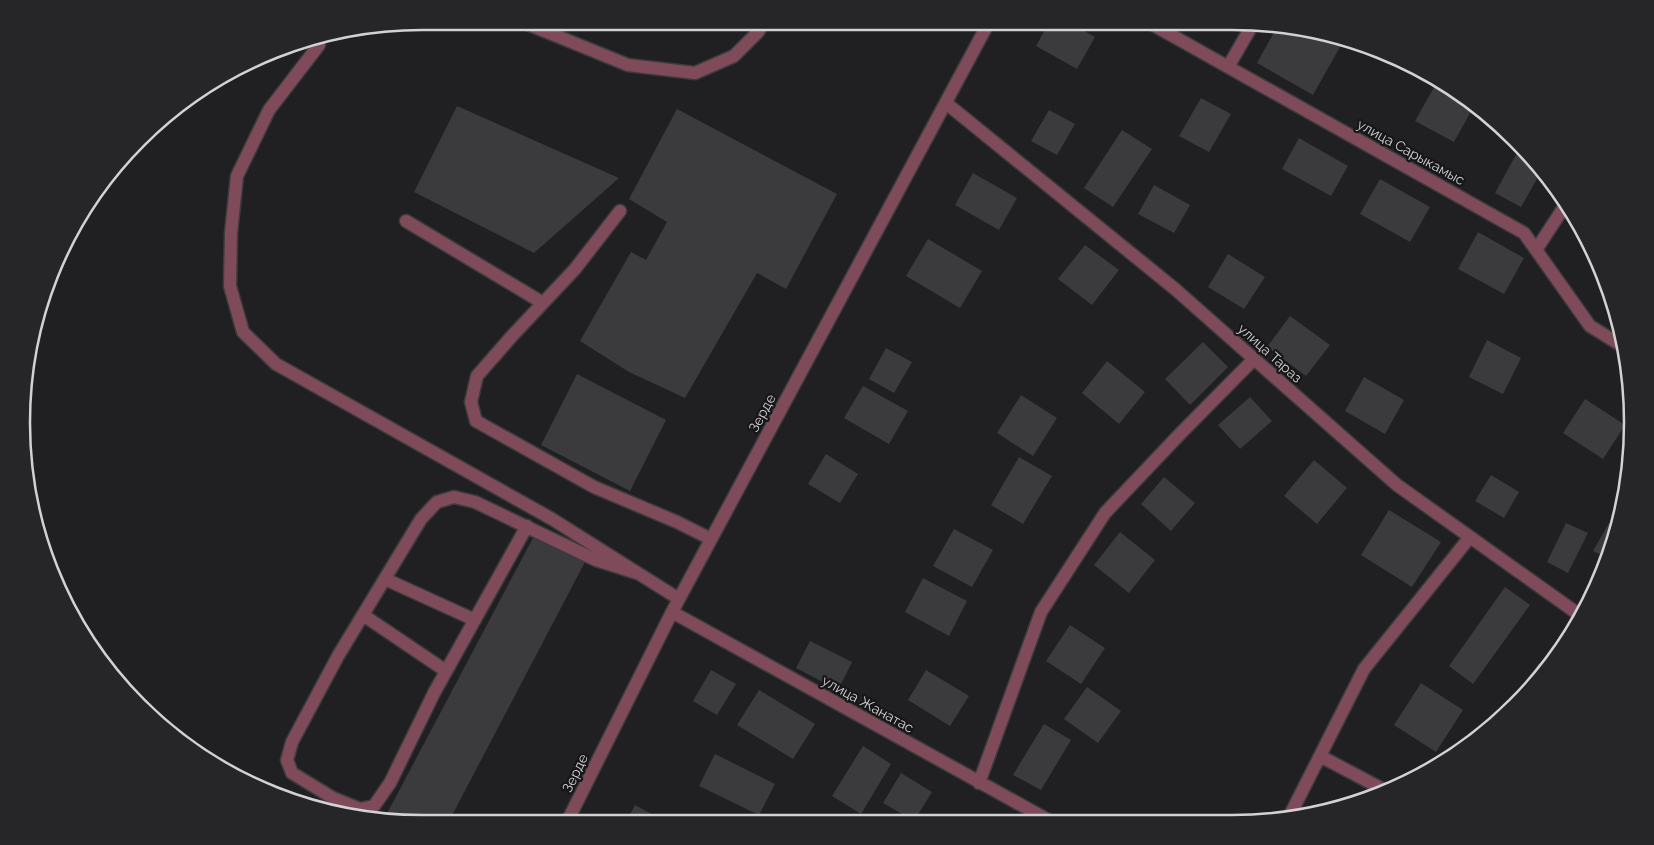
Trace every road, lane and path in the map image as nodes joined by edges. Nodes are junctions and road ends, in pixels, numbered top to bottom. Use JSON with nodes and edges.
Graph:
{"nodes":[{"id":1,"x":542,"y":30,"type":"edge"},
{"id":2,"x":759,"y":30,"type":"edge"},
{"id":3,"x":985,"y":30,"type":"edge"},
{"id":4,"x":1162,"y":30,"type":"edge"},
{"id":5,"x":1249,"y":31,"type":"edge"},
{"id":6,"x":318,"y":45,"type":"dead end"},
{"id":7,"x":1228,"y":67,"type":"junction"},
{"id":8,"x":946,"y":103,"type":"junction"},
{"id":9,"x":1562,"y":210,"type":"edge"},
{"id":10,"x":620,"y":211,"type":"dead end"},
{"id":11,"x":406,"y":221,"type":"dead end"},
{"id":12,"x":1536,"y":250,"type":"junction"},
{"id":13,"x":543,"y":303,"type":"junction"},
{"id":14,"x":1615,"y":342,"type":"edge"},
{"id":15,"x":1254,"y":359,"type":"junction"},
{"id":16,"x":527,"y":526,"type":"junction"},
{"id":17,"x":1470,"y":537,"type":"junction"},
{"id":18,"x":711,"y":540,"type":"junction"},
{"id":19,"x":637,"y":573,"type":"junction"},
{"id":20,"x":385,"y":579,"type":"junction"},
{"id":21,"x":679,"y":599,"type":"junction"},
{"id":22,"x":672,"y":612,"type":"junction"},
{"id":23,"x":1575,"y":612,"type":"edge"},
{"id":24,"x":363,"y":615,"type":"junction"},
{"id":25,"x":475,"y":620,"type":"junction"},
{"id":26,"x":446,"y":671,"type":"junction"},
{"id":27,"x":1320,"y":756,"type":"junction"},
{"id":28,"x":979,"y":783,"type":"junction"},
{"id":29,"x":1378,"y":787,"type":"edge"},
{"id":30,"x":1293,"y":810,"type":"edge"},
{"id":31,"x":570,"y":815,"type":"edge"},
{"id":32,"x":1039,"y":815,"type":"edge"}],
"edges":[{"from":1,"to":2,"type":"street"},
{"from":3,"to":8,"type":"street","name":"Зерде"},
{"from":4,"to":7,"type":"street","name":"улица Сарыкамыс"},
{"from":5,"to":7,"type":"street"},
{"from":6,"to":19,"type":"street"},
{"from":7,"to":12,"type":"street","name":"улица Сарыкамыс"},
{"from":8,"to":15,"type":"street","name":"улица Тараз"},
{"from":8,"to":18,"type":"street","name":"Зерде"},
{"from":9,"to":12,"type":"street"},
{"from":10,"to":13,"type":"street"},
{"from":11,"to":13,"type":"street"},
{"from":12,"to":14,"type":"street","name":"улица Сарыкамыс"},
{"from":13,"to":18,"type":"street"},
{"from":15,"to":17,"type":"street","name":"улица Тараз"},
{"from":15,"to":28,"type":"street"},
{"from":16,"to":19,"type":"street"},
{"from":16,"to":20,"type":"street"},
{"from":16,"to":25,"type":"street"},
{"from":17,"to":23,"type":"street","name":"улица Тараз"},
{"from":17,"to":27,"type":"street"},
{"from":18,"to":21,"type":"street","name":"Зерде"},
{"from":19,"to":21,"type":"street"},
{"from":20,"to":24,"type":"street"},
{"from":20,"to":25,"type":"street"},
{"from":21,"to":22,"type":"street","name":"Зерде"},
{"from":22,"to":28,"type":"street","name":"улица Жанатас"},
{"from":22,"to":31,"type":"street","name":"Зерде"},
{"from":24,"to":26,"type":"street"},
{"from":24,"to":26,"type":"street"},
{"from":25,"to":26,"type":"street"},
{"from":27,"to":29,"type":"street"},
{"from":27,"to":30,"type":"street"},
{"from":28,"to":32,"type":"street","name":"улица Жанатас"}]}
